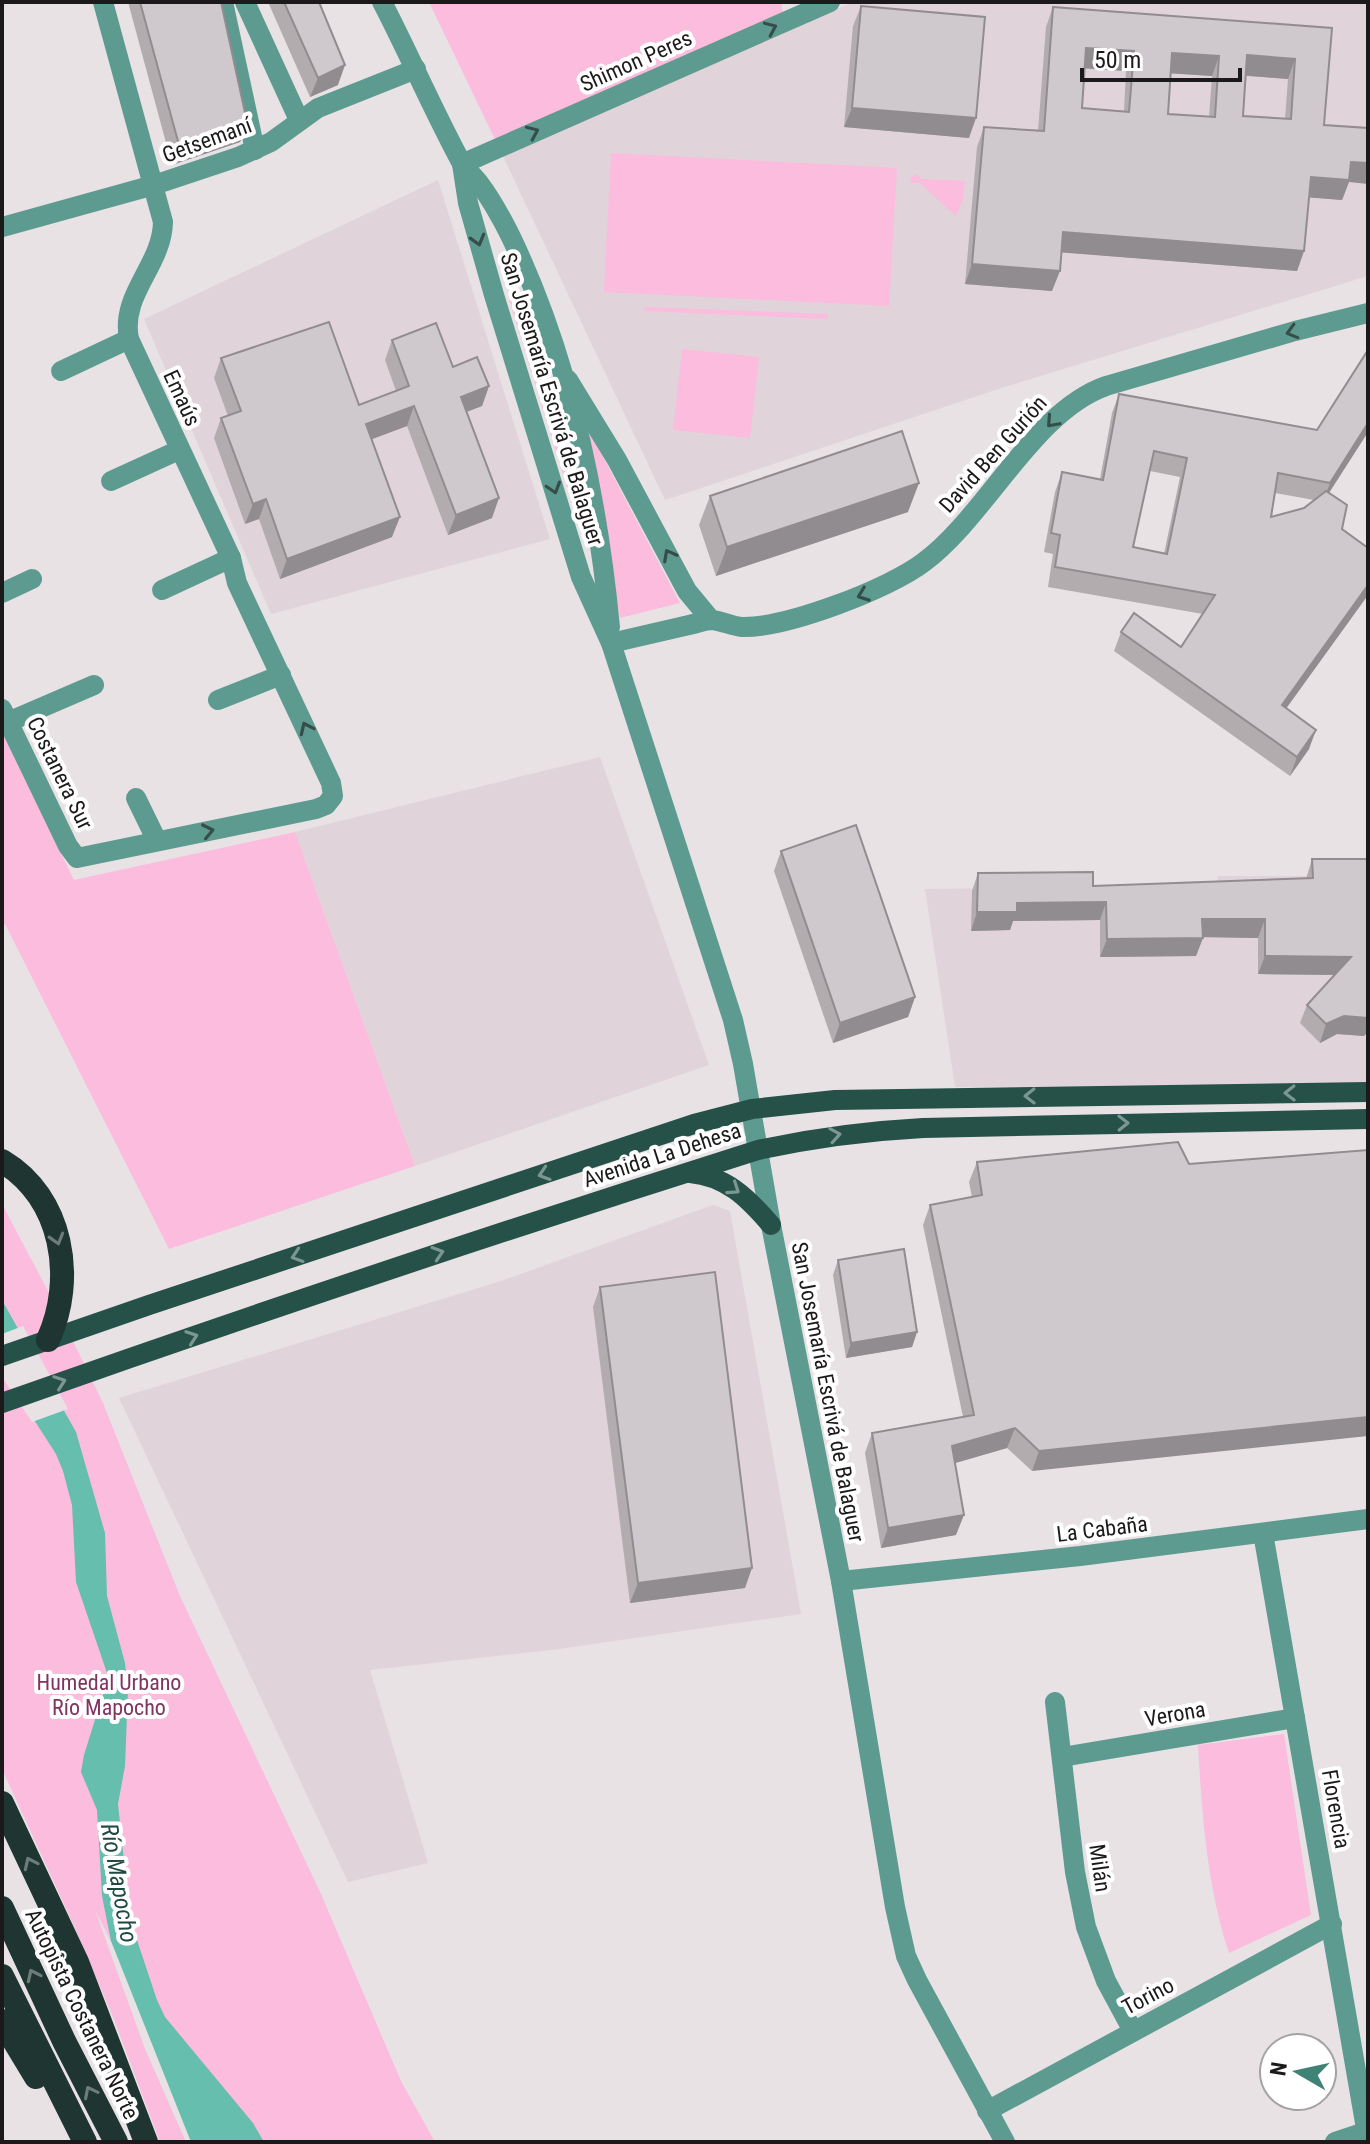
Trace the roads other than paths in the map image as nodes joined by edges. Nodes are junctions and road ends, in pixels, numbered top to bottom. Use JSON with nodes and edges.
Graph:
{"nodes":[{"id":1,"x":103,"y":2,"type":"edge"},
{"id":2,"x":223,"y":2,"type":"edge"},
{"id":3,"x":245,"y":2,"type":"edge"},
{"id":4,"x":382,"y":2,"type":"edge"},
{"id":5,"x":830,"y":2,"type":"edge"},
{"id":6,"x":416,"y":69,"type":"junction"},
{"id":7,"x":299,"y":120,"type":"junction"},
{"id":8,"x":255,"y":150,"type":"junction"},
{"id":9,"x":462,"y":164,"type":"junction"},
{"id":10,"x":154,"y":185,"type":"junction"},
{"id":11,"x":2,"y":227,"type":"edge"},
{"id":12,"x":494,"y":295,"type":"junction"},
{"id":13,"x":537,"y":297,"type":"junction"},
{"id":14,"x":1368,"y":313,"type":"edge"},
{"id":15,"x":129,"y":339,"type":"junction"},
{"id":16,"x":61,"y":371,"type":"dead end"},
{"id":17,"x":565,"y":375,"type":"junction"},
{"id":18,"x":179,"y":450,"type":"junction"},
{"id":19,"x":111,"y":481,"type":"dead end"},
{"id":20,"x":231,"y":558,"type":"junction"},
{"id":21,"x":32,"y":579,"type":"dead end"},
{"id":22,"x":162,"y":590,"type":"dead end"},
{"id":23,"x":2,"y":593,"type":"edge"},
{"id":24,"x":711,"y":620,"type":"junction"},
{"id":25,"x":611,"y":643,"type":"junction"},
{"id":26,"x":281,"y":675,"type":"junction"},
{"id":27,"x":94,"y":685,"type":"dead end"},
{"id":28,"x":218,"y":700,"type":"dead end"},
{"id":29,"x":5,"y":715,"type":"edge"},
{"id":30,"x":136,"y":798,"type":"dead end"},
{"id":31,"x":157,"y":841,"type":"junction"},
{"id":32,"x":1368,"y":1092,"type":"edge"},
{"id":33,"x":752,"y":1109,"type":"junction"},
{"id":34,"x":1368,"y":1119,"type":"edge"},
{"id":35,"x":758,"y":1150,"type":"junction"},
{"id":36,"x":2,"y":1161,"type":"edge"},
{"id":37,"x":686,"y":1173,"type":"junction"},
{"id":38,"x":771,"y":1225,"type":"junction"},
{"id":39,"x":48,"y":1340,"type":"junction"},
{"id":40,"x":2,"y":1356,"type":"edge"},
{"id":41,"x":2,"y":1403,"type":"edge"},
{"id":42,"x":1368,"y":1519,"type":"edge"},
{"id":43,"x":1263,"y":1533,"type":"junction"},
{"id":44,"x":841,"y":1581,"type":"junction"},
{"id":45,"x":1055,"y":1702,"type":"dead end"},
{"id":46,"x":1295,"y":1718,"type":"junction"},
{"id":47,"x":1062,"y":1757,"type":"junction"},
{"id":48,"x":2,"y":1803,"type":"edge"},
{"id":49,"x":2,"y":1908,"type":"edge"},
{"id":50,"x":1332,"y":1924,"type":"junction"},
{"id":51,"x":2,"y":1976,"type":"edge"},
{"id":52,"x":2,"y":2021,"type":"edge"},
{"id":53,"x":1133,"y":2031,"type":"junction"},
{"id":54,"x":987,"y":2111,"type":"junction"},
{"id":55,"x":1367,"y":2134,"type":"edge"},
{"id":56,"x":76,"y":2142,"type":"edge"},
{"id":57,"x":85,"y":2142,"type":"edge"},
{"id":58,"x":116,"y":2142,"type":"edge"},
{"id":59,"x":146,"y":2142,"type":"edge"},
{"id":60,"x":1005,"y":2142,"type":"edge"},
{"id":61,"x":1335,"y":2142,"type":"edge"}],
"edges":[{"from":1,"to":10,"type":"street","name":"Emaús"},
{"from":2,"to":8,"type":"street"},
{"from":3,"to":7,"type":"street"},
{"from":4,"to":6,"type":"street","name":"San Josemaría Escrivá de Balaguer"},
{"from":9,"to":5,"type":"street","name":"Shimon Peres","one_way":true},
{"from":6,"to":7,"type":"street","name":"Getsemaní"},
{"from":6,"to":9,"type":"street","name":"San Josemaría Escrivá de Balaguer"},
{"from":7,"to":8,"type":"street","name":"Getsemaní"},
{"from":8,"to":10,"type":"street","name":"Getsemaní"},
{"from":9,"to":12,"type":"street","name":"San Josemaría Escrivá de Balaguer","one_way":true},
{"from":9,"to":13,"type":"street","name":"San Josemaría Escrivá de Balaguer"},
{"from":10,"to":11,"type":"street","name":"Getsemaní"},
{"from":10,"to":15,"type":"street","name":"Emaús"},
{"from":12,"to":13,"type":"street"},
{"from":12,"to":25,"type":"street","name":"San Josemaría Escrivá de Balaguer","one_way":true},
{"from":13,"to":17,"type":"street","name":"San Josemaría Escrivá de Balaguer"},
{"from":14,"to":24,"type":"street","name":"David Ben Gurión","one_way":true},
{"from":15,"to":16,"type":"street"},
{"from":15,"to":18,"type":"street","name":"Emaús"},
{"from":24,"to":17,"type":"street","one_way":true},
{"from":17,"to":25,"type":"street","name":"San Josemaría Escrivá de Balaguer"},
{"from":18,"to":19,"type":"street"},
{"from":18,"to":20,"type":"street","name":"Emaús"},
{"from":20,"to":22,"type":"street"},
{"from":20,"to":26,"type":"street","name":"Emaús"},
{"from":21,"to":23,"type":"street"},
{"from":24,"to":25,"type":"street","name":"David Ben Gurión"},
{"from":25,"to":33,"type":"street","name":"San Josemaría Escrivá de Balaguer"},
{"from":26,"to":28,"type":"street"},
{"from":31,"to":26,"type":"street","name":"Emaús","one_way":true},
{"from":27,"to":29,"type":"street"},
{"from":29,"to":31,"type":"street","name":"Costanera Sur"},
{"from":30,"to":31,"type":"street"},
{"from":32,"to":33,"type":"main road","name":"Avenida La Dehesa","one_way":true},
{"from":33,"to":35,"type":"street","name":"San Josemaría Escrivá de Balaguer"},
{"from":33,"to":39,"type":"main road","name":"Avenida La Dehesa","one_way":true},
{"from":35,"to":34,"type":"main road","name":"Avenida La Dehesa","one_way":true},
{"from":35,"to":37,"type":"main road","name":"Avenida La Dehesa"},
{"from":35,"to":38,"type":"street","name":"San Josemaría Escrivá de Balaguer"},
{"from":36,"to":39,"type":"highway","one_way":true},
{"from":37,"to":38,"type":"main road","one_way":true},
{"from":41,"to":37,"type":"main road","name":"Avenida La Dehesa","one_way":true},
{"from":38,"to":44,"type":"street","name":"San Josemaría Escrivá de Balaguer"},
{"from":39,"to":40,"type":"main road","name":"Avenida La Dehesa"},
{"from":42,"to":43,"type":"street","name":"La Cabaña"},
{"from":43,"to":44,"type":"street","name":"La Cabaña"},
{"from":43,"to":46,"type":"street","name":"Florencia"},
{"from":44,"to":54,"type":"street","name":"San Josemaría Escrivá de Balaguer"},
{"from":45,"to":47,"type":"street","name":"Milán"},
{"from":46,"to":47,"type":"street","name":"Verona"},
{"from":46,"to":50,"type":"street","name":"Florencia"},
{"from":47,"to":53,"type":"street","name":"Milán"},
{"from":59,"to":48,"type":"highway","one_way":true},
{"from":58,"to":49,"type":"highway","name":"Autopista Costanera Norte","one_way":true},
{"from":50,"to":53,"type":"street","name":"Torino"},
{"from":50,"to":55,"type":"street","name":"Florencia"},
{"from":51,"to":57,"type":"highway"},
{"from":52,"to":56,"type":"highway"},
{"from":53,"to":54,"type":"street","name":"Torino"},
{"from":54,"to":60,"type":"street","name":"San Josemaría Escrivá de Balaguer"},
{"from":55,"to":61,"type":"street"}]}
